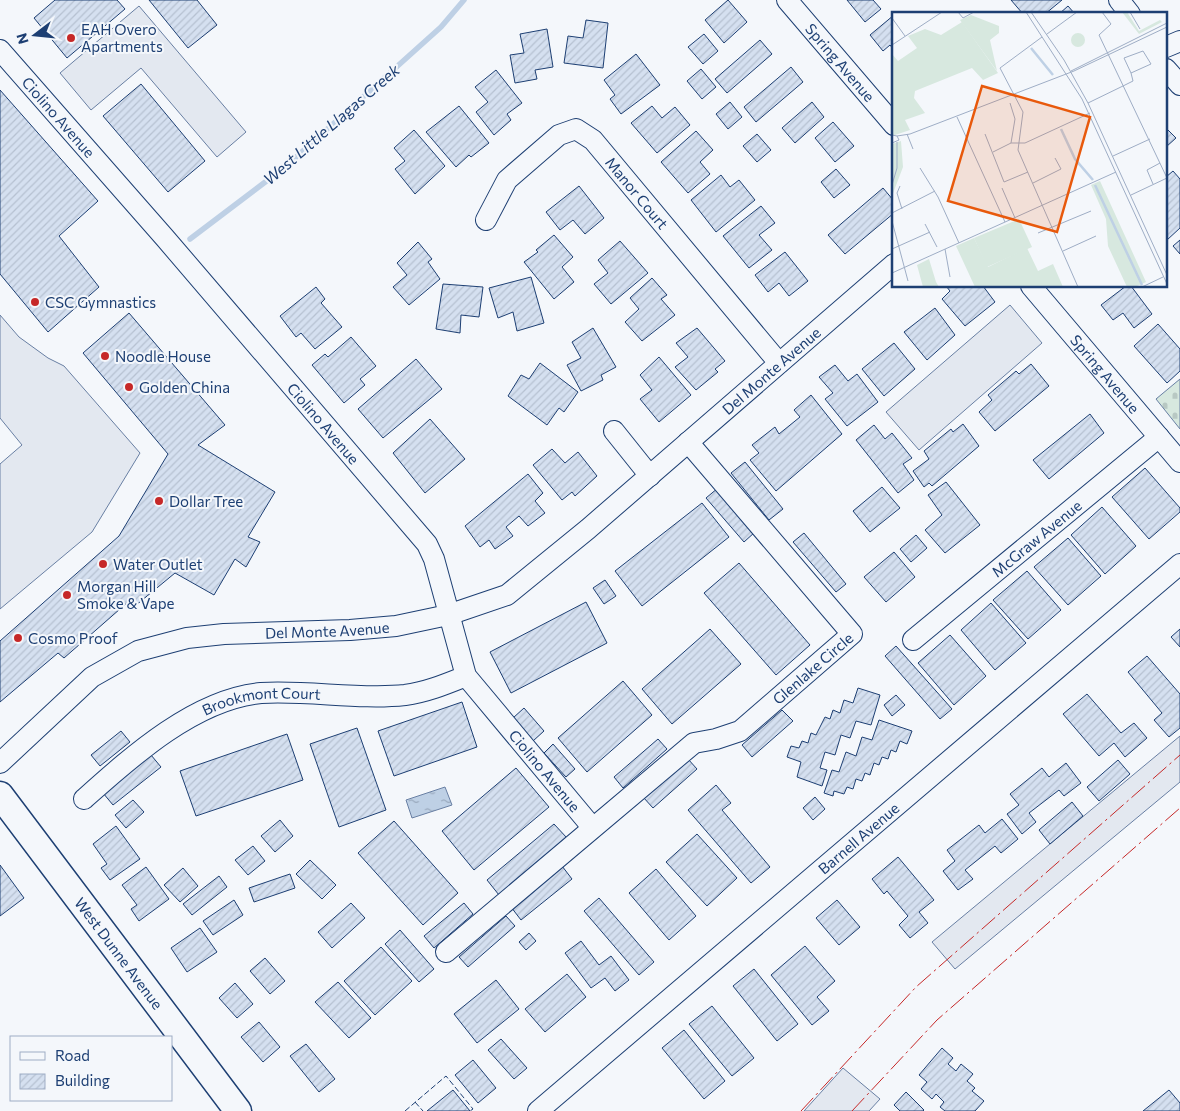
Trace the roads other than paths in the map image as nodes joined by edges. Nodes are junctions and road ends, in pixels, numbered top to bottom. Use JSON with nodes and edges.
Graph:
{"nodes":[{"id":1,"x":787,"y":0,"type":"edge"},
{"id":2,"x":1118,"y":0,"type":"edge"},
{"id":3,"x":1128,"y":12,"type":"edge"},
{"id":4,"x":1180,"y":41,"type":"edge"},
{"id":5,"x":1168,"y":46,"type":"edge"},
{"id":6,"x":0,"y":50,"type":"edge"},
{"id":7,"x":1168,"y":71,"type":"edge"},
{"id":8,"x":1180,"y":86,"type":"edge"},
{"id":9,"x":892,"y":123,"type":"edge"},
{"id":10,"x":486,"y":220,"type":"dead end"},
{"id":11,"x":892,"y":266,"type":"edge"},
{"id":12,"x":1033,"y":288,"type":"edge"},
{"id":13,"x":779,"y":363,"type":"junction"},
{"id":14,"x":614,"y":431,"type":"dead end"},
{"id":15,"x":1159,"y":437,"type":"junction"},
{"id":16,"x":688,"y":442,"type":"junction"},
{"id":17,"x":1180,"y":462,"type":"edge"},
{"id":18,"x":650,"y":476,"type":"junction"},
{"id":19,"x":1180,"y":564,"type":"edge"},
{"id":20,"x":448,"y":615,"type":"junction"},
{"id":21,"x":914,"y":640,"type":"dead end"},
{"id":22,"x":466,"y":676,"type":"junction"},
{"id":23,"x":0,"y":763,"type":"edge"},
{"id":24,"x":0,"y":795,"type":"edge"},
{"id":25,"x":84,"y":799,"type":"dead end"},
{"id":26,"x":592,"y":827,"type":"junction"},
{"id":27,"x":446,"y":952,"type":"dead end"},
{"id":28,"x":238,"y":1111,"type":"edge"},
{"id":29,"x":538,"y":1111,"type":"edge"}],
"edges":[{"from":1,"to":9,"type":"street","name":"Spring Avenue"},
{"from":2,"to":3,"type":"street"},
{"from":4,"to":5,"type":"street"},
{"from":6,"to":20,"type":"street","name":"Ciolino Avenue"},
{"from":7,"to":8,"type":"street"},
{"from":10,"to":13,"type":"street","name":"Manor Court"},
{"from":11,"to":13,"type":"street","name":"Del Monte Avenue"},
{"from":12,"to":15,"type":"street","name":"Spring Avenue"},
{"from":13,"to":16,"type":"street","name":"Del Monte Avenue"},
{"from":14,"to":18,"type":"street"},
{"from":15,"to":17,"type":"street","name":"Spring Avenue"},
{"from":15,"to":21,"type":"street","name":"McGraw Avenue"},
{"from":16,"to":18,"type":"street","name":"Del Monte Avenue"},
{"from":16,"to":26,"type":"street","name":"Glenlake Circle"},
{"from":18,"to":20,"type":"street","name":"Del Monte Avenue"},
{"from":19,"to":29,"type":"street","name":"Barnell Avenue"},
{"from":20,"to":22,"type":"street","name":"Ciolino Avenue"},
{"from":20,"to":23,"type":"street","name":"Del Monte Avenue"},
{"from":22,"to":25,"type":"street","name":"Brookmont Court"},
{"from":22,"to":26,"type":"street","name":"Ciolino Avenue"},
{"from":24,"to":28,"type":"main road","name":"West Dunne Avenue"},
{"from":26,"to":27,"type":"street"}]}
